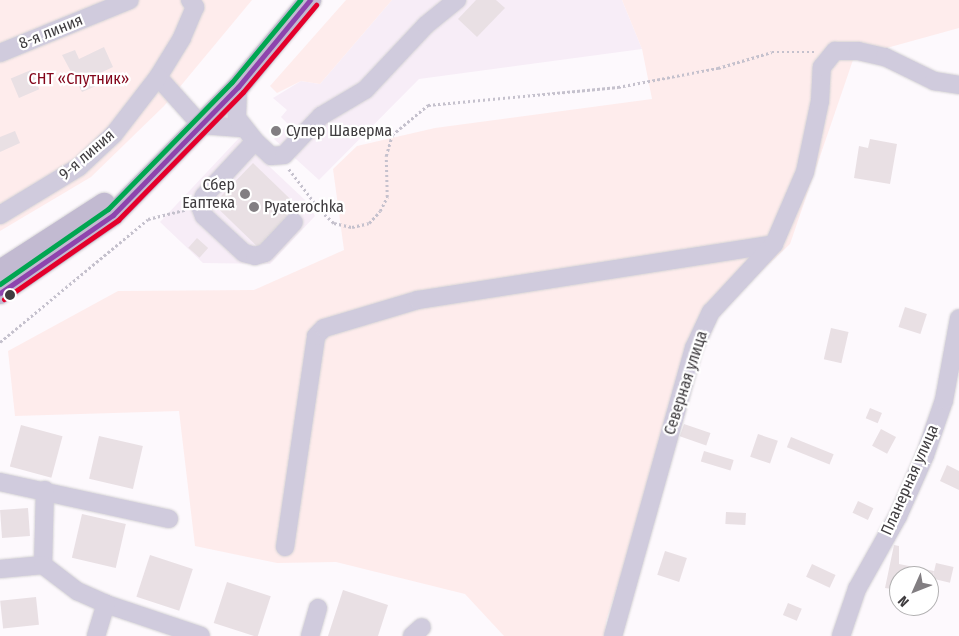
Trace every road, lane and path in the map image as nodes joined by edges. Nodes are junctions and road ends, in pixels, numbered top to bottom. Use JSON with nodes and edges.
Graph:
{"nodes":[{"id":1,"x":130,"y":0,"type":"edge"},
{"id":2,"x":190,"y":0,"type":"edge"},
{"id":3,"x":310,"y":0,"type":"edge"},
{"id":4,"x":457,"y":0,"type":"edge"},
{"id":5,"x":835,"y":52,"type":"junction"},
{"id":6,"x":0,"y":53,"type":"edge"},
{"id":7,"x":158,"y":77,"type":"junction"},
{"id":8,"x":959,"y":85,"type":"edge"},
{"id":9,"x":238,"y":86,"type":"junction"},
{"id":10,"x":201,"y":125,"type":"junction"},
{"id":11,"x":241,"y":128,"type":"junction"},
{"id":12,"x":255,"y":141,"type":"junction"},
{"id":13,"x":177,"y":150,"type":"junction"},
{"id":14,"x":278,"y":158,"type":"junction"},
{"id":15,"x":200,"y":206,"type":"junction"},
{"id":16,"x":0,"y":215,"type":"edge"},
{"id":17,"x":294,"y":222,"type":"dead end"},
{"id":18,"x":774,"y":244,"type":"junction"},
{"id":19,"x":0,"y":271,"type":"edge"},
{"id":20,"x":0,"y":293,"type":"edge"},
{"id":21,"x":959,"y":318,"type":"edge"},
{"id":22,"x":0,"y":342,"type":"edge"},
{"id":23,"x":0,"y":482,"type":"edge"},
{"id":24,"x":45,"y":490,"type":"junction"},
{"id":25,"x":168,"y":519,"type":"dead end"},
{"id":26,"x":284,"y":547,"type":"dead end"},
{"id":27,"x":42,"y":565,"type":"junction"},
{"id":28,"x":0,"y":569,"type":"edge"},
{"id":29,"x":106,"y":604,"type":"junction"},
{"id":30,"x":318,"y":608,"type":"dead end"},
{"id":31,"x":96,"y":636,"type":"edge"},
{"id":32,"x":201,"y":636,"type":"edge"},
{"id":33,"x":310,"y":636,"type":"edge"},
{"id":34,"x":613,"y":636,"type":"edge"},
{"id":35,"x":841,"y":636,"type":"edge"}],
"edges":[{"from":1,"to":6,"type":"street","name":"8-я линия"},
{"from":2,"to":7,"type":"street","name":"9-я линия"},
{"from":3,"to":9,"type":"main road"},
{"from":4,"to":14,"type":"street"},
{"from":5,"to":8,"type":"street"},
{"from":5,"to":14,"type":"path"},
{"from":5,"to":18,"type":"street","name":"Северная улица"},
{"from":7,"to":10,"type":"street"},
{"from":7,"to":16,"type":"street","name":"9-я линия"},
{"from":9,"to":10,"type":"main road"},
{"from":9,"to":11,"type":"street"},
{"from":10,"to":11,"type":"street"},
{"from":10,"to":13,"type":"main road"},
{"from":11,"to":12,"type":"street"},
{"from":12,"to":14,"type":"street"},
{"from":12,"to":15,"type":"street"},
{"from":13,"to":19,"type":"main road"},
{"from":13,"to":20,"type":"main road"},
{"from":15,"to":17,"type":"street"},
{"from":15,"to":22,"type":"path"},
{"from":18,"to":26,"type":"street"},
{"from":18,"to":34,"type":"street","name":"Северная улица"},
{"from":21,"to":35,"type":"street","name":"Планерная улица"},
{"from":23,"to":24,"type":"street"},
{"from":24,"to":25,"type":"street"},
{"from":24,"to":27,"type":"street"},
{"from":27,"to":28,"type":"street"},
{"from":27,"to":29,"type":"street"},
{"from":29,"to":31,"type":"street"},
{"from":29,"to":32,"type":"street"},
{"from":30,"to":33,"type":"street"}]}
